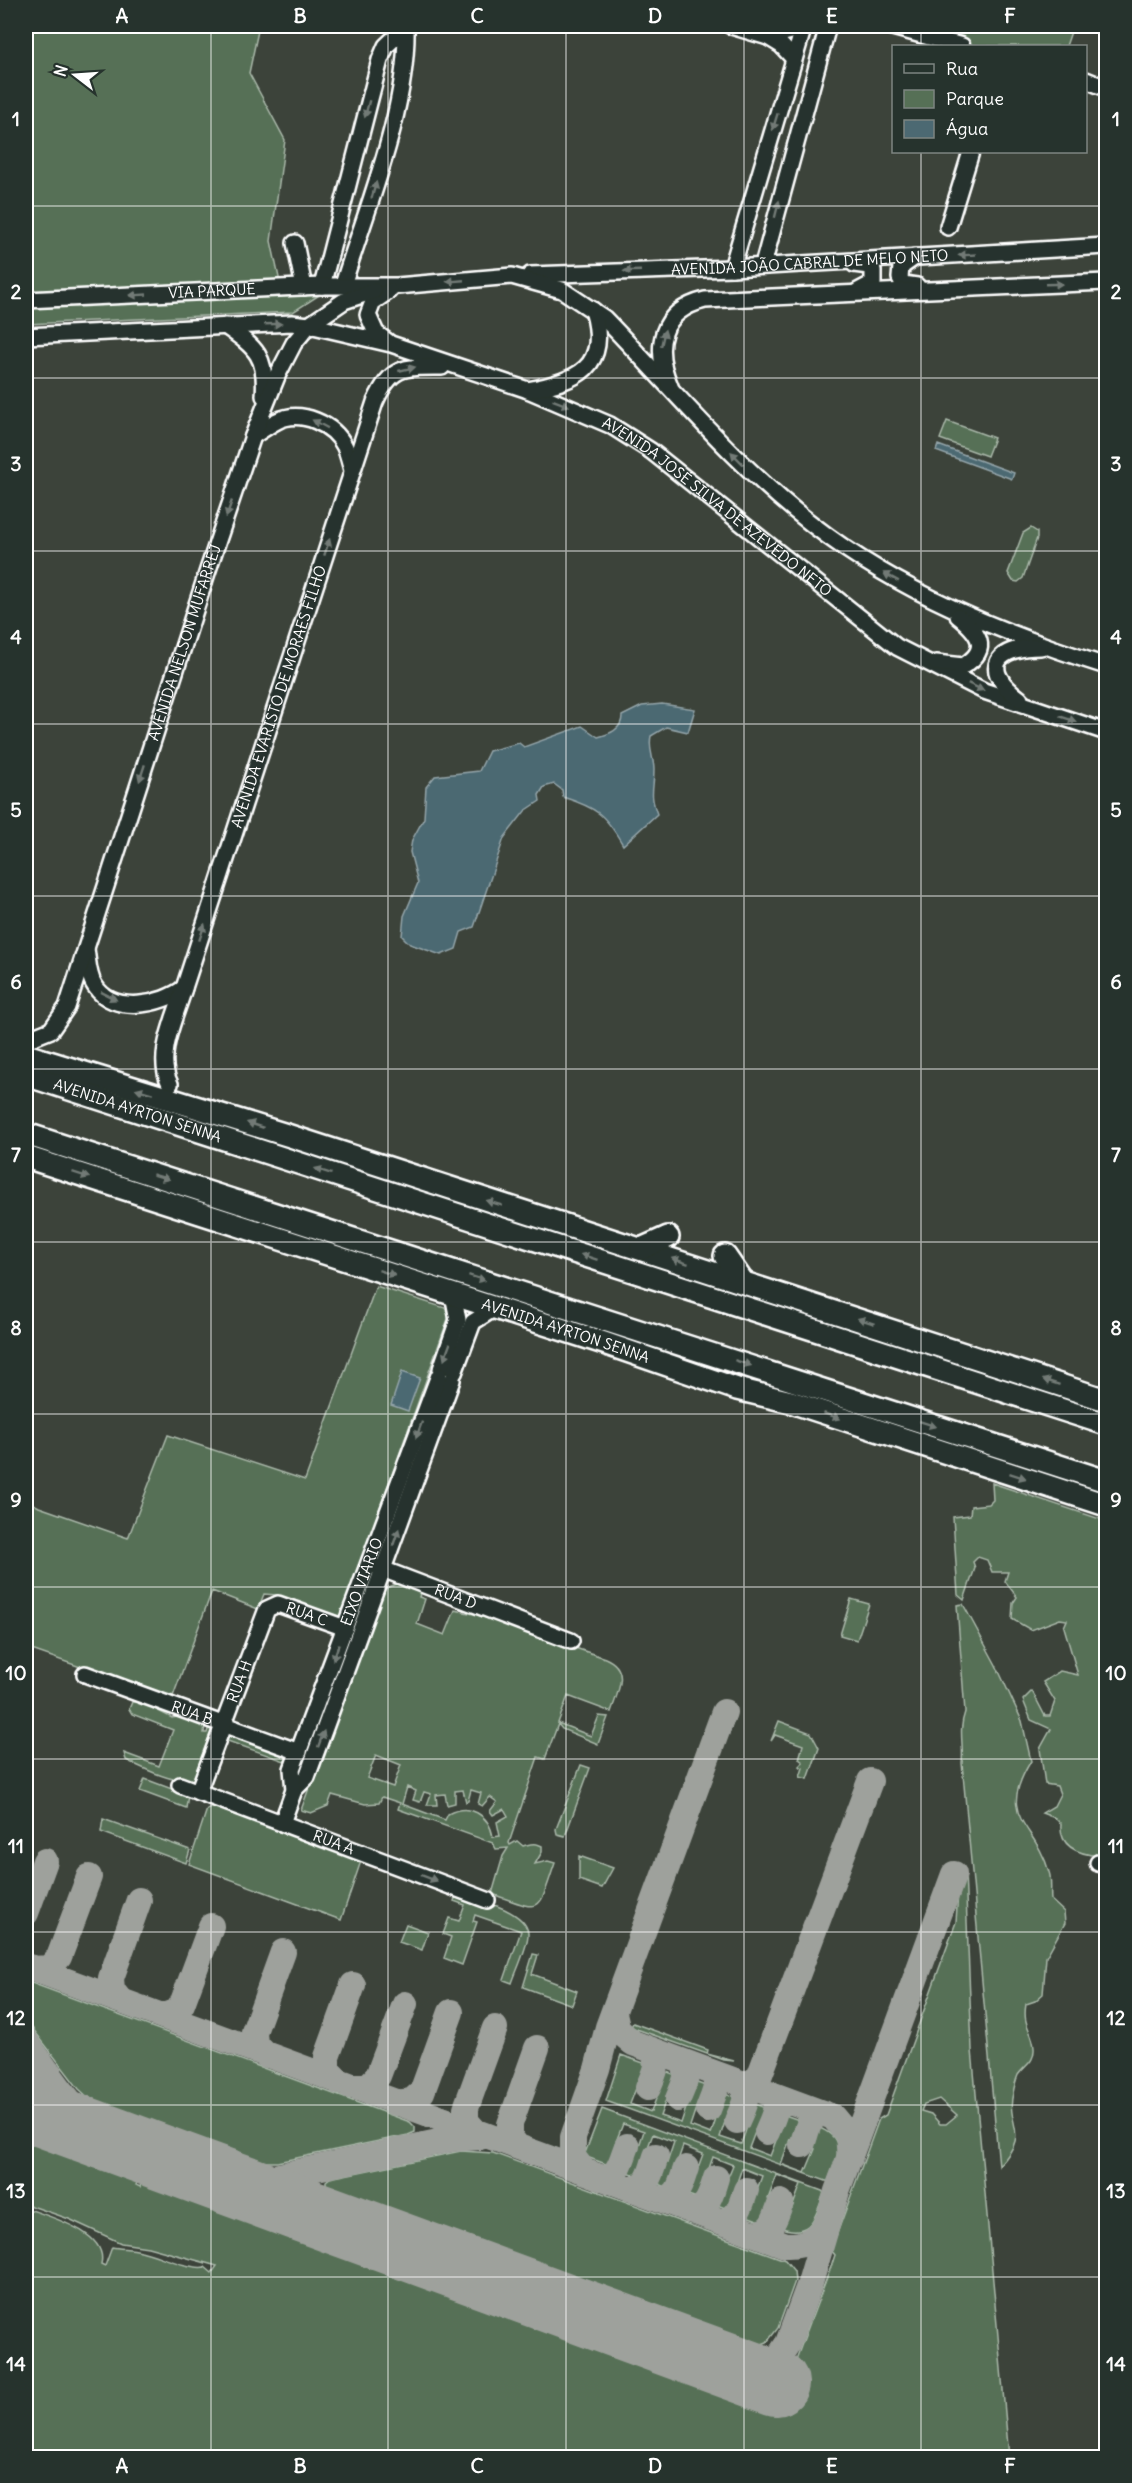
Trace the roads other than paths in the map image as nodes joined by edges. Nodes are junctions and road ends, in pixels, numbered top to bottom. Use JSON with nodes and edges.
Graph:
{"nodes":[{"id":1,"x":406,"y":26,"type":"edge"},
{"id":2,"x":731,"y":26,"type":"edge"},
{"id":3,"x":828,"y":26,"type":"edge"},
{"id":4,"x":889,"y":26,"type":"edge"},
{"id":5,"x":804,"y":27,"type":"edge"},
{"id":6,"x":768,"y":37,"type":"junction"},
{"id":7,"x":958,"y":45,"type":"edge"},
{"id":8,"x":820,"y":52,"type":"junction"},
{"id":9,"x":794,"y":60,"type":"junction"},
{"id":10,"x":813,"y":80,"type":"junction"},
{"id":11,"x":1087,"y":80,"type":"edge"},
{"id":12,"x":1107,"y":88,"type":"edge"},
{"id":13,"x":971,"y":153,"type":"edge"},
{"id":14,"x":341,"y":210,"type":"junction"},
{"id":15,"x":366,"y":215,"type":"junction"},
{"id":16,"x":948,"y":228,"type":"dead end"},
{"id":17,"x":296,"y":243,"type":"dead end"},
{"id":18,"x":1107,"y":246,"type":"edge"},
{"id":19,"x":915,"y":257,"type":"junction"},
{"id":20,"x":828,"y":261,"type":"junction"},
{"id":21,"x":763,"y":265,"type":"junction"},
{"id":22,"x":732,"y":268,"type":"junction"},
{"id":23,"x":512,"y":276,"type":"junction"},
{"id":24,"x":1107,"y":282,"type":"edge"},
{"id":25,"x":343,"y":285,"type":"junction"},
{"id":26,"x":322,"y":286,"type":"junction"},
{"id":27,"x":397,"y":286,"type":"junction"},
{"id":28,"x":1000,"y":286,"type":"junction"},
{"id":29,"x":304,"y":287,"type":"junction"},
{"id":30,"x":858,"y":291,"type":"junction"},
{"id":31,"x":26,"y":300,"type":"edge"},
{"id":32,"x":593,"y":310,"type":"junction"},
{"id":33,"x":309,"y":325,"type":"junction"},
{"id":34,"x":225,"y":326,"type":"junction"},
{"id":35,"x":26,"y":336,"type":"edge"},
{"id":36,"x":391,"y":344,"type":"junction"},
{"id":37,"x":455,"y":368,"type":"junction"},
{"id":38,"x":528,"y":390,"type":"junction"},
{"id":39,"x":674,"y":394,"type":"junction"},
{"id":40,"x":264,"y":409,"type":"junction"},
{"id":41,"x":253,"y":436,"type":"junction"},
{"id":42,"x":352,"y":470,"type":"junction"},
{"id":43,"x":942,"y":604,"type":"junction"},
{"id":44,"x":1044,"y":647,"type":"junction"},
{"id":45,"x":924,"y":661,"type":"junction"},
{"id":46,"x":1107,"y":666,"type":"edge"},
{"id":47,"x":1030,"y":706,"type":"junction"},
{"id":48,"x":1107,"y":732,"type":"edge"},
{"id":49,"x":86,"y":946,"type":"junction"},
{"id":50,"x":184,"y":988,"type":"junction"},
{"id":51,"x":26,"y":1040,"type":"edge"},
{"id":52,"x":26,"y":1055,"type":"edge"},
{"id":53,"x":26,"y":1076,"type":"edge"},
{"id":54,"x":170,"y":1084,"type":"joint"},
{"id":55,"x":220,"y":1114,"type":"junction"},
{"id":56,"x":26,"y":1134,"type":"edge"},
{"id":57,"x":290,"y":1136,"type":"junction"},
{"id":58,"x":26,"y":1157,"type":"edge"},
{"id":59,"x":423,"y":1203,"type":"junction"},
{"id":60,"x":668,"y":1237,"type":"dead end"},
{"id":61,"x":281,"y":1239,"type":"junction"},
{"id":62,"x":641,"y":1249,"type":"junction"},
{"id":63,"x":725,"y":1256,"type":"dead end"},
{"id":64,"x":421,"y":1260,"type":"junction"},
{"id":65,"x":644,"y":1275,"type":"junction"},
{"id":66,"x":753,"y":1285,"type":"junction"},
{"id":67,"x":453,"y":1294,"type":"junction"},
{"id":68,"x":495,"y":1308,"type":"junction"},
{"id":69,"x":463,"y":1328,"type":"junction"},
{"id":70,"x":653,"y":1335,"type":"junction"},
{"id":71,"x":446,"y":1374,"type":"junction"},
{"id":72,"x":1107,"y":1400,"type":"edge"},
{"id":73,"x":790,"y":1402,"type":"junction"},
{"id":74,"x":1107,"y":1424,"type":"edge"},
{"id":75,"x":1107,"y":1481,"type":"edge"},
{"id":76,"x":1107,"y":1505,"type":"edge"},
{"id":77,"x":369,"y":1564,"type":"junction"},
{"id":78,"x":384,"y":1570,"type":"junction"},
{"id":79,"x":361,"y":1584,"type":"junction"},
{"id":80,"x":377,"y":1590,"type":"junction"},
{"id":81,"x":269,"y":1606,"type":"joint"},
{"id":82,"x":345,"y":1628,"type":"junction"},
{"id":83,"x":573,"y":1636,"type":"dead end"},
{"id":84,"x":85,"y":1674,"type":"dead end"},
{"id":85,"x":221,"y":1725,"type":"junction"},
{"id":86,"x":298,"y":1752,"type":"junction"},
{"id":87,"x":180,"y":1785,"type":"dead end"},
{"id":88,"x":294,"y":1790,"type":"junction"},
{"id":89,"x":198,"y":1792,"type":"junction"},
{"id":90,"x":282,"y":1823,"type":"junction"},
{"id":91,"x":486,"y":1900,"type":"dead end"}],
"edges":[{"from":1,"to":14,"type":"street","one_way":true},
{"from":15,"to":1,"type":"street","one_way":true},
{"from":2,"to":6,"type":"street"},
{"from":3,"to":8,"type":"street"},
{"from":4,"to":7,"type":"street"},
{"from":5,"to":6,"type":"street"},
{"from":5,"to":9,"type":"street"},
{"from":6,"to":9,"type":"street"},
{"from":8,"to":9,"type":"street"},
{"from":8,"to":10,"type":"street"},
{"from":9,"to":10,"type":"street"},
{"from":9,"to":22,"type":"street","one_way":true},
{"from":21,"to":10,"type":"street","one_way":true},
{"from":11,"to":12,"type":"street"},
{"from":13,"to":16,"type":"street"},
{"from":14,"to":15,"type":"street"},
{"from":14,"to":26,"type":"street"},
{"from":15,"to":25,"type":"street"},
{"from":17,"to":29,"type":"street"},
{"from":18,"to":19,"type":"street","name":"AVENIDA JOÃO CABRAL DE MELO NETO","one_way":true},
{"from":19,"to":20,"type":"street","name":"AVENIDA JOÃO CABRAL DE MELO NETO"},
{"from":19,"to":28,"type":"street"},
{"from":20,"to":21,"type":"street","name":"AVENIDA JOÃO CABRAL DE MELO NETO"},
{"from":20,"to":30,"type":"street"},
{"from":21,"to":22,"type":"street","name":"AVENIDA JOÃO CABRAL DE MELO NETO"},
{"from":22,"to":23,"type":"street","name":"AVENIDA JOÃO CABRAL DE MELO NETO","one_way":true},
{"from":23,"to":27,"type":"street","one_way":true},
{"from":23,"to":32,"type":"street"},
{"from":28,"to":24,"type":"street","name":"AVENIDA JOÃO CABRAL DE MELO NETO","one_way":true},
{"from":25,"to":26,"type":"street","name":"VIA PARQUE"},
{"from":25,"to":27,"type":"street","name":"VIA PARQUE"},
{"from":26,"to":29,"type":"street","name":"VIA PARQUE"},
{"from":27,"to":33,"type":"street","name":"AVENIDA NELSON MUFARREJ"},
{"from":27,"to":36,"type":"street"},
{"from":28,"to":30,"type":"street","name":"AVENIDA JOÃO CABRAL DE MELO NETO"},
{"from":29,"to":31,"type":"street","name":"VIA PARQUE","one_way":true},
{"from":39,"to":30,"type":"street","name":"AVENIDA JOÃO CABRAL DE MELO NETO","one_way":true},
{"from":32,"to":38,"type":"street"},
{"from":32,"to":39,"type":"street"},
{"from":34,"to":33,"type":"street","one_way":true},
{"from":33,"to":36,"type":"street","name":"AVENIDA JOSÉ SILVA DE AZEVEDO NETO"},
{"from":33,"to":40,"type":"street","name":"AVENIDA NELSON MUFARREJ"},
{"from":34,"to":35,"type":"street"},
{"from":34,"to":40,"type":"street"},
{"from":36,"to":37,"type":"street","name":"AVENIDA JOSÉ SILVA DE AZEVEDO NETO"},
{"from":37,"to":38,"type":"street","name":"AVENIDA JOSÉ SILVA DE AZEVEDO NETO"},
{"from":42,"to":37,"type":"street","name":"AVENIDA EVARISTO DE MORAES FILHO","one_way":true},
{"from":38,"to":45,"type":"street","name":"AVENIDA JOSÉ SILVA DE AZEVEDO NETO","one_way":true},
{"from":43,"to":39,"type":"street","one_way":true},
{"from":40,"to":41,"type":"street","name":"AVENIDA NELSON MUFARREJ"},
{"from":42,"to":41,"type":"street","one_way":true},
{"from":41,"to":49,"type":"street","name":"AVENIDA NELSON MUFARREJ","one_way":true},
{"from":50,"to":42,"type":"street","name":"AVENIDA EVARISTO DE MORAES FILHO","one_way":true},
{"from":43,"to":44,"type":"street"},
{"from":43,"to":45,"type":"street"},
{"from":44,"to":46,"type":"street"},
{"from":44,"to":47,"type":"street"},
{"from":45,"to":47,"type":"street","name":"AVENIDA JOSÉ SILVA DE AZEVEDO NETO","one_way":true},
{"from":47,"to":48,"type":"street","name":"AVENIDA JOSÉ SILVA DE AZEVEDO NETO","one_way":true},
{"from":49,"to":50,"type":"street","one_way":true},
{"from":49,"to":51,"type":"street","name":"AVENIDA NELSON MUFARREJ"},
{"from":50,"to":54,"type":"street","name":"AVENIDA EVARISTO DE MORAES FILHO"},
{"from":55,"to":52,"type":"highway","name":"AVENIDA AYRTON SENNA","one_way":true},
{"from":59,"to":53,"type":"highway","name":"AVENIDA AYRTON SENNA","one_way":true},
{"from":54,"to":55,"type":"highway"},
{"from":57,"to":55,"type":"highway","name":"AVENIDA AYRTON SENNA","one_way":true},
{"from":56,"to":64,"type":"highway","name":"AVENIDA AYRTON SENNA","one_way":true},
{"from":57,"to":59,"type":"highway"},
{"from":62,"to":57,"type":"highway","name":"AVENIDA AYRTON SENNA","one_way":true},
{"from":58,"to":61,"type":"highway","name":"AVENIDA AYRTON SENNA","one_way":true},
{"from":65,"to":59,"type":"highway","name":"AVENIDA AYRTON SENNA","one_way":true},
{"from":60,"to":62,"type":"highway"},
{"from":61,"to":64,"type":"highway"},
{"from":61,"to":67,"type":"highway","name":"AVENIDA AYRTON SENNA","one_way":true},
{"from":66,"to":62,"type":"highway","name":"AVENIDA AYRTON SENNA","one_way":true},
{"from":63,"to":66,"type":"highway"},
{"from":64,"to":70,"type":"highway","name":"AVENIDA AYRTON SENNA","one_way":true},
{"from":65,"to":66,"type":"highway"},
{"from":65,"to":74,"type":"highway","name":"AVENIDA AYRTON SENNA"},
{"from":72,"to":66,"type":"highway","name":"AVENIDA AYRTON SENNA","one_way":true},
{"from":67,"to":68,"type":"highway","name":"AVENIDA AYRTON SENNA"},
{"from":67,"to":69,"type":"street","name":"EIXO VIÁRIO"},
{"from":68,"to":69,"type":"street","name":"EIXO VIÁRIO"},
{"from":68,"to":73,"type":"highway","name":"AVENIDA AYRTON SENNA"},
{"from":69,"to":71,"type":"street","name":"EIXO VIÁRIO"},
{"from":70,"to":73,"type":"highway"},
{"from":70,"to":75,"type":"highway","name":"AVENIDA AYRTON SENNA","one_way":true},
{"from":71,"to":77,"type":"street","name":"EIXO VIÁRIO","one_way":true},
{"from":78,"to":71,"type":"street","name":"EIXO VIÁRIO","one_way":true},
{"from":73,"to":76,"type":"highway","name":"AVENIDA AYRTON SENNA","one_way":true},
{"from":77,"to":78,"type":"street","name":"RUA D"},
{"from":77,"to":79,"type":"street","name":"EIXO VIÁRIO"},
{"from":78,"to":80,"type":"street","name":"EIXO VIÁRIO"},
{"from":78,"to":83,"type":"street","name":"RUA D"},
{"from":79,"to":80,"type":"street"},
{"from":79,"to":82,"type":"street","name":"EIXO VIÁRIO"},
{"from":88,"to":80,"type":"street","name":"EIXO VIÁRIO","one_way":true},
{"from":81,"to":82,"type":"street","name":"RUA C"},
{"from":81,"to":85,"type":"street","name":"RUA H"},
{"from":82,"to":86,"type":"street","name":"EIXO VIÁRIO","one_way":true},
{"from":84,"to":85,"type":"street","name":"RUA B"},
{"from":85,"to":86,"type":"street","name":"RUA B"},
{"from":85,"to":89,"type":"street","name":"RUA H"},
{"from":86,"to":88,"type":"street","name":"EIXO VIÁRIO"},
{"from":87,"to":89,"type":"street","name":"RUA A"},
{"from":88,"to":90,"type":"street","name":"EIXO VIÁRIO"},
{"from":89,"to":90,"type":"street","name":"RUA A"},
{"from":90,"to":91,"type":"street","name":"RUA A","one_way":true}]}
